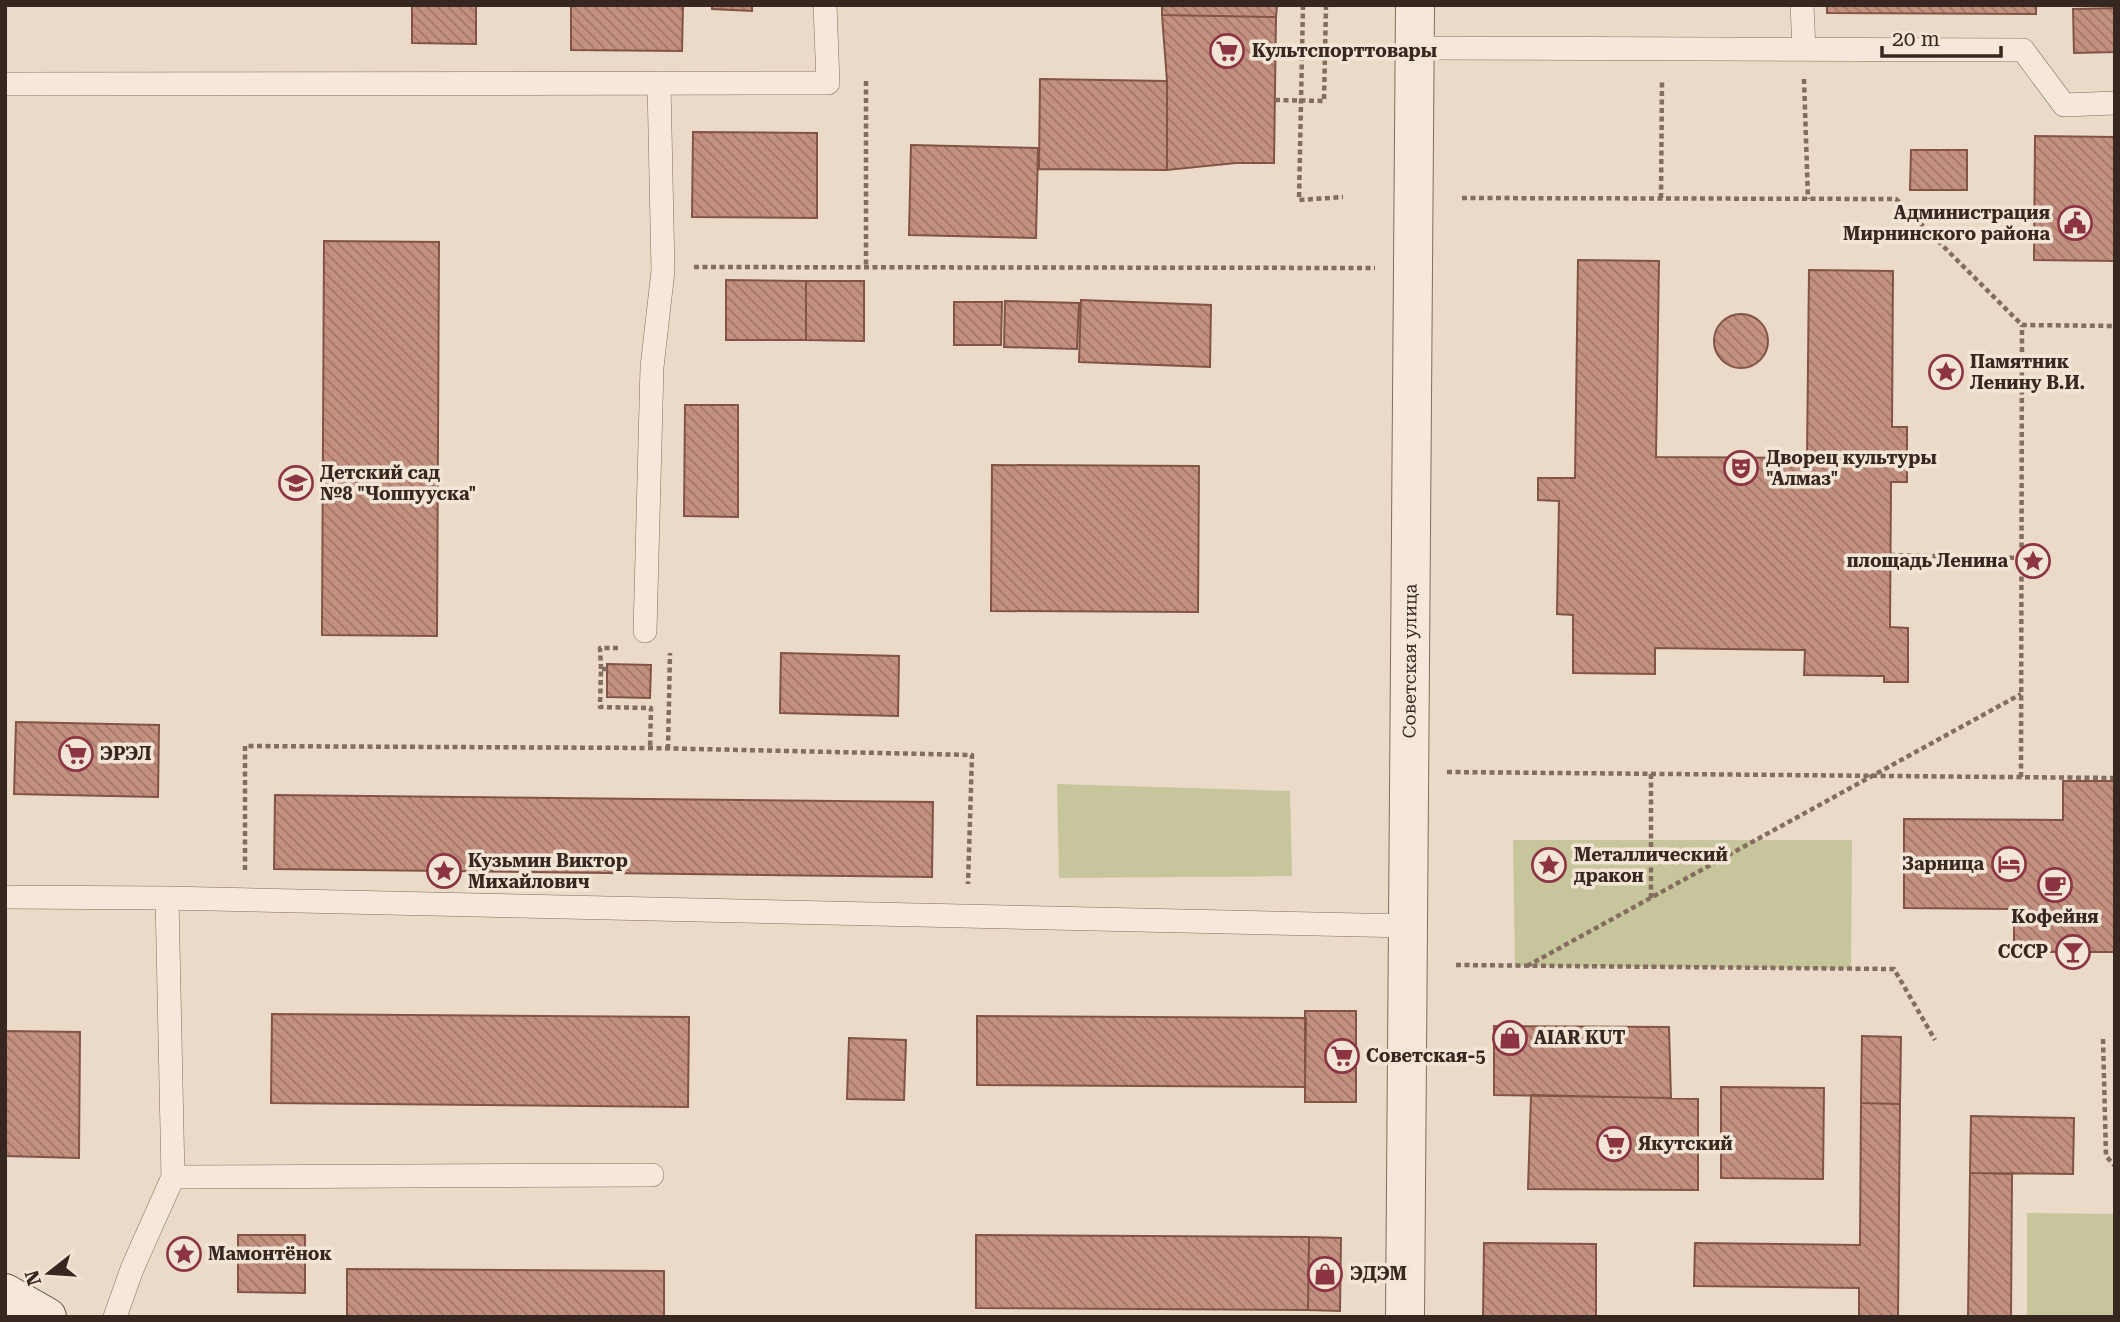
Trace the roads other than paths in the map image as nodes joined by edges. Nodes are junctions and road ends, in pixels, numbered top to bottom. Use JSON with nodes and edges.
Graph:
{"nodes":[{"id":1,"x":825,"y":5,"type":"edge"},
{"id":2,"x":1415,"y":5,"type":"edge"},
{"id":3,"x":1802,"y":5,"type":"edge"},
{"id":4,"x":1415,"y":48,"type":"junction"},
{"id":5,"x":1804,"y":50,"type":"junction"},
{"id":6,"x":659,"y":83,"type":"junction"},
{"id":7,"x":5,"y":84,"type":"edge"},
{"id":8,"x":2115,"y":103,"type":"edge"},
{"id":9,"x":645,"y":631,"type":"dead end"},
{"id":10,"x":5,"y":897,"type":"edge"},
{"id":11,"x":167,"y":898,"type":"junction"},
{"id":12,"x":1408,"y":926,"type":"junction"},
{"id":13,"x":652,"y":1175,"type":"dead end"},
{"id":14,"x":173,"y":1177,"type":"junction"},
{"id":15,"x":5,"y":1293,"type":"edge"},
{"id":16,"x":47,"y":1317,"type":"edge"},
{"id":17,"x":116,"y":1317,"type":"edge"},
{"id":18,"x":1405,"y":1317,"type":"edge"}],
"edges":[{"from":1,"to":6,"type":"lane"},
{"from":2,"to":4,"type":"street","name":"Советская улица"},
{"from":3,"to":5,"type":"lane"},
{"from":4,"to":5,"type":"lane"},
{"from":4,"to":12,"type":"street","name":"Советская улица"},
{"from":5,"to":8,"type":"lane"},
{"from":6,"to":7,"type":"lane"},
{"from":6,"to":9,"type":"lane"},
{"from":10,"to":11,"type":"lane"},
{"from":11,"to":12,"type":"lane"},
{"from":11,"to":14,"type":"lane"},
{"from":12,"to":18,"type":"street","name":"Советская улица"},
{"from":13,"to":14,"type":"lane"},
{"from":14,"to":17,"type":"lane"},
{"from":15,"to":16,"type":"street"}]}
